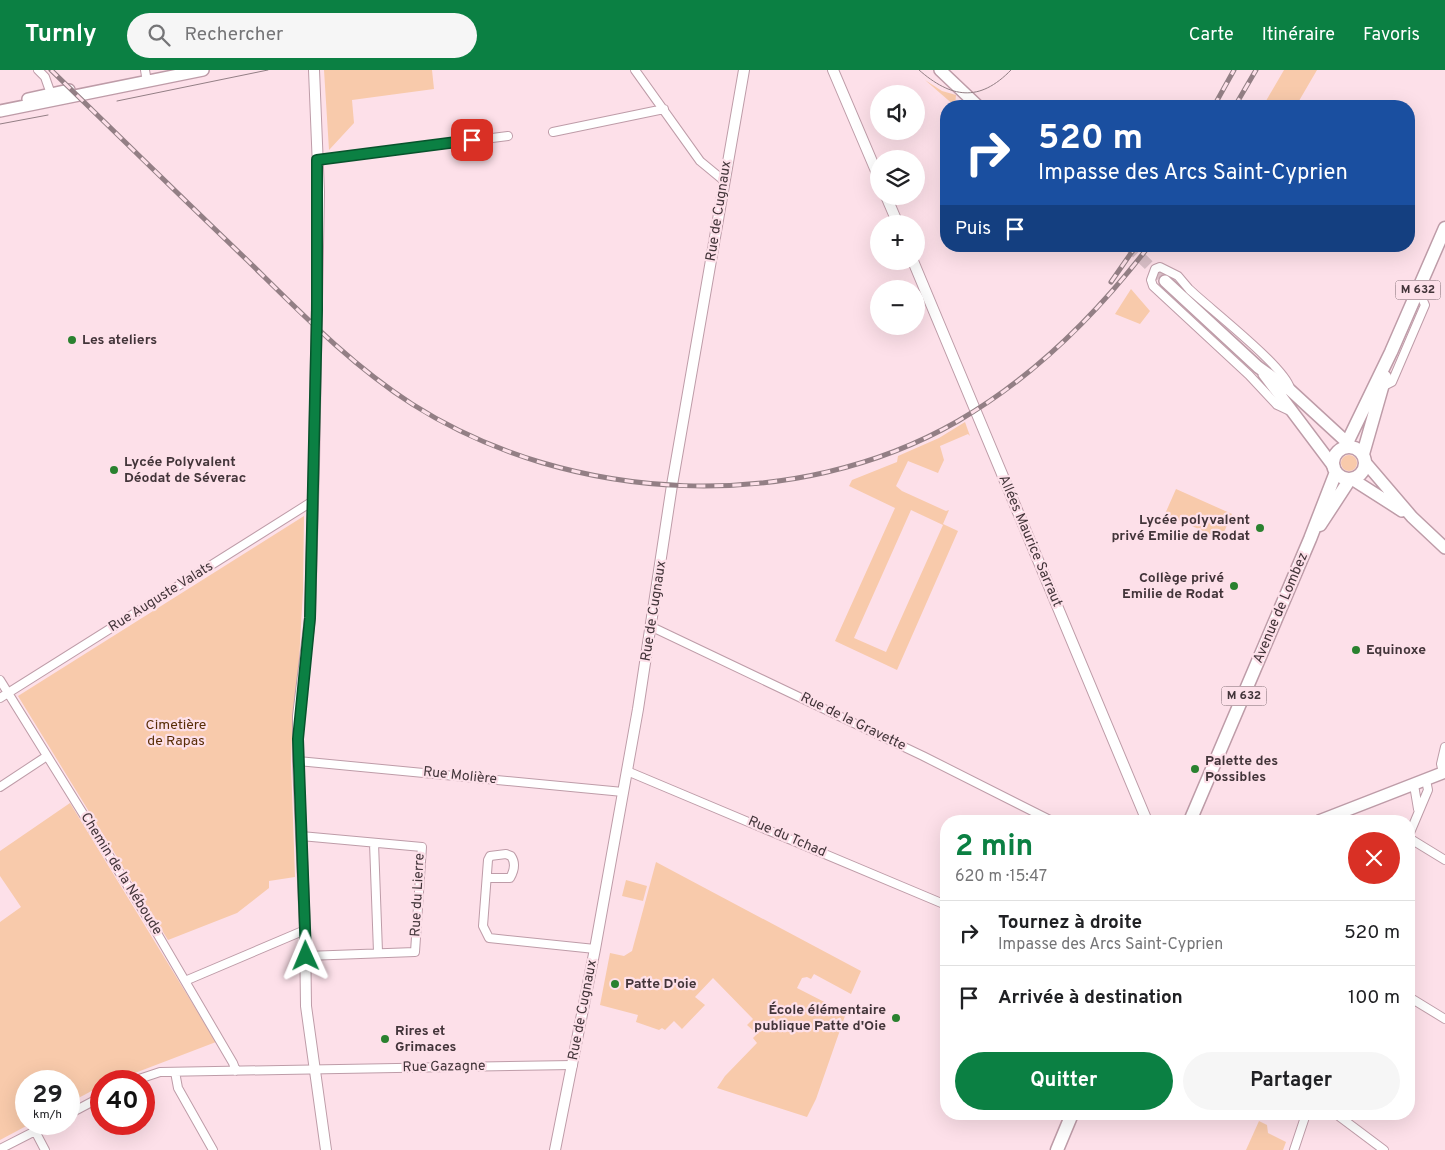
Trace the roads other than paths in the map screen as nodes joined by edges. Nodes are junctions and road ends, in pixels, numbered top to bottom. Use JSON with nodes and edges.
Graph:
{"nodes":[{"id":1,"x":38,"y":70,"type":"edge"},
{"id":2,"x":203,"y":70,"type":"edge"},
{"id":3,"x":314,"y":70,"type":"edge"},
{"id":4,"x":635,"y":70,"type":"edge"},
{"id":5,"x":744,"y":70,"type":"edge"},
{"id":6,"x":834,"y":70,"type":"edge"},
{"id":7,"x":940,"y":70,"type":"edge"},
{"id":8,"x":146,"y":76,"type":"edge"},
{"id":9,"x":117,"y":87,"type":"junction"},
{"id":10,"x":51,"y":94,"type":"junction"},
{"id":11,"x":972,"y":100,"type":"edge"},
{"id":12,"x":664,"y":109,"type":"junction"},
{"id":13,"x":0,"y":110,"type":"edge"},
{"id":14,"x":553,"y":132,"type":"dead end"},
{"id":15,"x":508,"y":136,"type":"dead end"},
{"id":16,"x":870,"y":156,"type":"edge"},
{"id":17,"x":317,"y":160,"type":"junction"},
{"id":18,"x":723,"y":180,"type":"junction"},
{"id":19,"x":1445,"y":228,"type":"edge"},
{"id":20,"x":917,"y":270,"type":"edge"},
{"id":21,"x":1165,"y":281,"type":"tunnel mouth"},
{"id":22,"x":1418,"y":289,"type":"junction"},
{"id":23,"x":1391,"y":352,"type":"junction"},
{"id":24,"x":1258,"y":367,"type":"junction"},
{"id":25,"x":1382,"y":387,"type":"junction"},
{"id":26,"x":1290,"y":390,"type":"junction"},
{"id":27,"x":1292,"y":413,"type":"junction"},
{"id":28,"x":1354,"y":450,"type":"junction"},
{"id":29,"x":1335,"y":470,"type":"junction"},
{"id":30,"x":1351,"y":479,"type":"junction"},
{"id":31,"x":313,"y":502,"type":"junction"},
{"id":32,"x":1412,"y":517,"type":"junction"},
{"id":33,"x":1310,"y":539,"type":"junction"},
{"id":34,"x":1445,"y":548,"type":"edge"},
{"id":35,"x":652,"y":627,"type":"junction"},
{"id":36,"x":0,"y":680,"type":"edge"},
{"id":37,"x":8,"y":693,"type":"junction"},
{"id":38,"x":0,"y":698,"type":"edge"},
{"id":39,"x":1445,"y":747,"type":"edge"},
{"id":40,"x":47,"y":756,"type":"junction"},
{"id":41,"x":298,"y":761,"type":"junction"},
{"id":42,"x":627,"y":771,"type":"junction"},
{"id":43,"x":1444,"y":772,"type":"edge"},
{"id":44,"x":1426,"y":780,"type":"junction"},
{"id":45,"x":1414,"y":785,"type":"junction"},
{"id":46,"x":0,"y":787,"type":"edge"},
{"id":47,"x":623,"y":792,"type":"junction"},
{"id":48,"x":1418,"y":812,"type":"junction"},
{"id":49,"x":1040,"y":815,"type":"edge"},
{"id":50,"x":1144,"y":815,"type":"edge"},
{"id":51,"x":1194,"y":815,"type":"edge"},
{"id":52,"x":1335,"y":815,"type":"edge"},
{"id":53,"x":1415,"y":820,"type":"edge"},
{"id":54,"x":301,"y":836,"type":"junction"},
{"id":55,"x":1415,"y":840,"type":"edge"},
{"id":56,"x":374,"y":843,"type":"junction"},
{"id":57,"x":1445,"y":860,"type":"edge"},
{"id":58,"x":487,"y":878,"type":"dead end"},
{"id":59,"x":940,"y":902,"type":"edge"},
{"id":60,"x":305,"y":930,"type":"junction"},
{"id":61,"x":595,"y":950,"type":"junction"},
{"id":62,"x":378,"y":952,"type":"junction"},
{"id":63,"x":306,"y":956,"type":"junction"},
{"id":64,"x":185,"y":981,"type":"junction"},
{"id":65,"x":1415,"y":1001,"type":"edge"},
{"id":66,"x":1445,"y":1019,"type":"edge"},
{"id":67,"x":573,"y":1065,"type":"junction"},
{"id":68,"x":314,"y":1069,"type":"junction"},
{"id":69,"x":175,"y":1072,"type":"junction"},
{"id":70,"x":236,"y":1072,"type":"junction"},
{"id":71,"x":155,"y":1074,"type":"edge"},
{"id":72,"x":1070,"y":1120,"type":"edge"},
{"id":73,"x":1304,"y":1120,"type":"edge"},
{"id":74,"x":1344,"y":1120,"type":"edge"},
{"id":75,"x":27,"y":1135,"type":"edge"},
{"id":76,"x":37,"y":1135,"type":"edge"},
{"id":77,"x":0,"y":1149,"type":"edge"},
{"id":78,"x":45,"y":1150,"type":"edge"},
{"id":79,"x":213,"y":1150,"type":"edge"},
{"id":80,"x":326,"y":1150,"type":"edge"},
{"id":81,"x":555,"y":1150,"type":"edge"},
{"id":82,"x":1057,"y":1150,"type":"edge"},
{"id":83,"x":1294,"y":1150,"type":"edge"},
{"id":84,"x":1384,"y":1150,"type":"edge"}],
"edges":[{"from":1,"to":10,"type":"street"},
{"from":2,"to":8,"type":"main road"},
{"from":3,"to":17,"type":"street"},
{"from":4,"to":12,"type":"street"},
{"from":5,"to":18,"type":"street","name":"Rue de Cugnaux"},
{"from":6,"to":16,"type":"street"},
{"from":7,"to":11,"type":"main road"},
{"from":8,"to":9,"type":"main road"},
{"from":9,"to":10,"type":"main road"},
{"from":9,"to":13,"type":"main road"},
{"from":10,"to":13,"type":"main road"},
{"from":12,"to":14,"type":"street"},
{"from":12,"to":18,"type":"street"},
{"from":15,"to":17,"type":"street"},
{"from":17,"to":31,"type":"street"},
{"from":18,"to":35,"type":"street","name":"Rue de Cugnaux"},
{"from":19,"to":22,"type":"main road","number":"M 632"},
{"from":20,"to":50,"type":"street","name":"Allées Maurice Sarraut"},
{"from":21,"to":24,"type":"main road"},
{"from":22,"to":23,"type":"main road","number":"M 632"},
{"from":22,"to":25,"type":"street"},
{"from":23,"to":25,"type":"main road","number":"M 632"},
{"from":23,"to":28,"type":"main road","number":"M 632"},
{"from":24,"to":26,"type":"main road"},
{"from":24,"to":27,"type":"main road"},
{"from":25,"to":28,"type":"main road","number":"M 632"},
{"from":26,"to":27,"type":"street"},
{"from":26,"to":28,"type":"main road"},
{"from":27,"to":29,"type":"main road"},
{"from":28,"to":29,"type":"main road"},
{"from":28,"to":30,"type":"main road"},
{"from":28,"to":32,"type":"main road"},
{"from":29,"to":30,"type":"main road"},
{"from":29,"to":33,"type":"main road","name":"Avenue de Lombez","number":"M 632"},
{"from":30,"to":32,"type":"main road"},
{"from":30,"to":33,"type":"main road","name":"Avenue de Lombez","number":"M 632"},
{"from":31,"to":37,"type":"street","name":"Rue Auguste Valats"},
{"from":31,"to":41,"type":"street"},
{"from":32,"to":34,"type":"main road"},
{"from":33,"to":51,"type":"main road","name":"Avenue de Lombez","number":"M 632"},
{"from":35,"to":42,"type":"street","name":"Rue de Cugnaux"},
{"from":35,"to":49,"type":"street","name":"Rue de la Gravette"},
{"from":36,"to":37,"type":"street","name":"Chemin de la Néboude"},
{"from":37,"to":38,"type":"street","name":"Rue Auguste Valats"},
{"from":37,"to":40,"type":"street","name":"Chemin de la Néboude"},
{"from":39,"to":43,"type":"street"},
{"from":40,"to":46,"type":"street"},
{"from":40,"to":64,"type":"street","name":"Chemin de la Néboude"},
{"from":41,"to":47,"type":"street","name":"Rue Molière"},
{"from":41,"to":54,"type":"street"},
{"from":42,"to":47,"type":"street","name":"Rue de Cugnaux"},
{"from":42,"to":59,"type":"street","name":"Rue du Tchad"},
{"from":43,"to":44,"type":"main road"},
{"from":44,"to":45,"type":"main road"},
{"from":44,"to":48,"type":"street"},
{"from":45,"to":48,"type":"street"},
{"from":45,"to":52,"type":"main road"},
{"from":47,"to":61,"type":"street","name":"Rue de Cugnaux"},
{"from":48,"to":53,"type":"street"},
{"from":54,"to":56,"type":"street","name":"Rue du Lierre"},
{"from":54,"to":60,"type":"street"},
{"from":55,"to":57,"type":"street"},
{"from":56,"to":62,"type":"street"},
{"from":56,"to":62,"type":"street","name":"Rue du Lierre"},
{"from":58,"to":61,"type":"street"},
{"from":60,"to":63,"type":"street"},
{"from":60,"to":64,"type":"street"},
{"from":61,"to":67,"type":"street","name":"Rue de Cugnaux"},
{"from":62,"to":63,"type":"street","name":"Rue du Lierre"},
{"from":63,"to":68,"type":"street"},
{"from":64,"to":70,"type":"street","name":"Chemin de la Néboude"},
{"from":65,"to":66,"type":"street"},
{"from":67,"to":68,"type":"street","name":"Rue Gazagne"},
{"from":67,"to":81,"type":"street","name":"Rue de Cugnaux"},
{"from":68,"to":70,"type":"street","name":"Rue Gazagne"},
{"from":68,"to":80,"type":"street"},
{"from":69,"to":70,"type":"street","name":"Rue Gazagne"},
{"from":69,"to":71,"type":"street","name":"Rue Gazagne"},
{"from":69,"to":79,"type":"street"},
{"from":72,"to":82,"type":"main road"},
{"from":73,"to":83,"type":"street"},
{"from":74,"to":84,"type":"street"},
{"from":75,"to":77,"type":"street"},
{"from":76,"to":78,"type":"street"}]}
